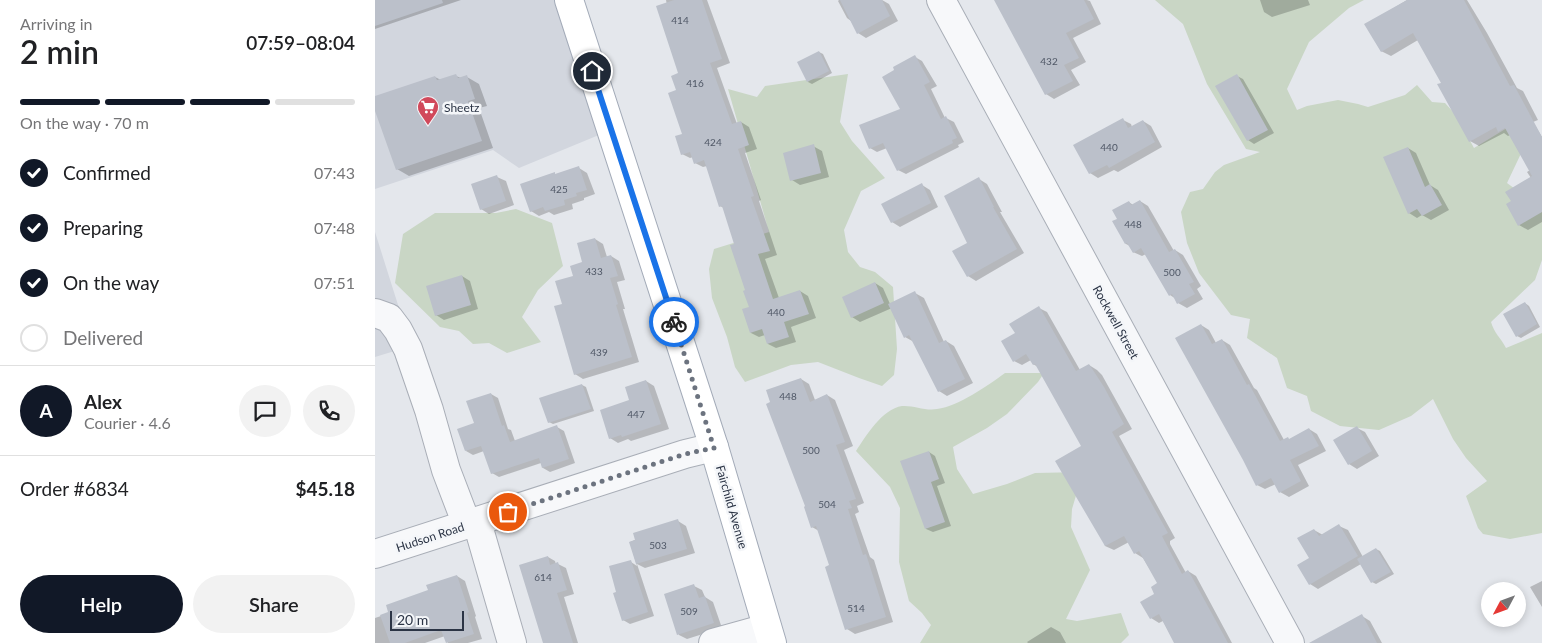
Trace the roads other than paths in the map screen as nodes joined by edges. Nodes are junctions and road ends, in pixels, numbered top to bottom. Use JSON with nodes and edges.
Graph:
{"nodes":[{"id":1,"x":569,"y":0,"type":"edge"},
{"id":2,"x":941,"y":0,"type":"edge"},
{"id":3,"x":375,"y":312,"type":"edge"},
{"id":4,"x":714,"y":448,"type":"junction"},
{"id":5,"x":472,"y":523,"type":"junction"},
{"id":6,"x":375,"y":554,"type":"edge"},
{"id":7,"x":770,"y":636,"type":"edge"},
{"id":8,"x":511,"y":643,"type":"edge"},
{"id":9,"x":713,"y":643,"type":"edge"},
{"id":10,"x":1290,"y":643,"type":"edge"}],
"edges":[{"from":1,"to":4,"type":"main road","name":"Fairchild Avenue"},
{"from":2,"to":10,"type":"street","name":"Rockwell Street"},
{"from":3,"to":5,"type":"street"},
{"from":4,"to":5,"type":"street","name":"Hudson Road"},
{"from":4,"to":7,"type":"main road","name":"Fairchild Avenue"},
{"from":5,"to":6,"type":"street","name":"Hudson Road"},
{"from":5,"to":8,"type":"street"},
{"from":7,"to":9,"type":"street"}]}
